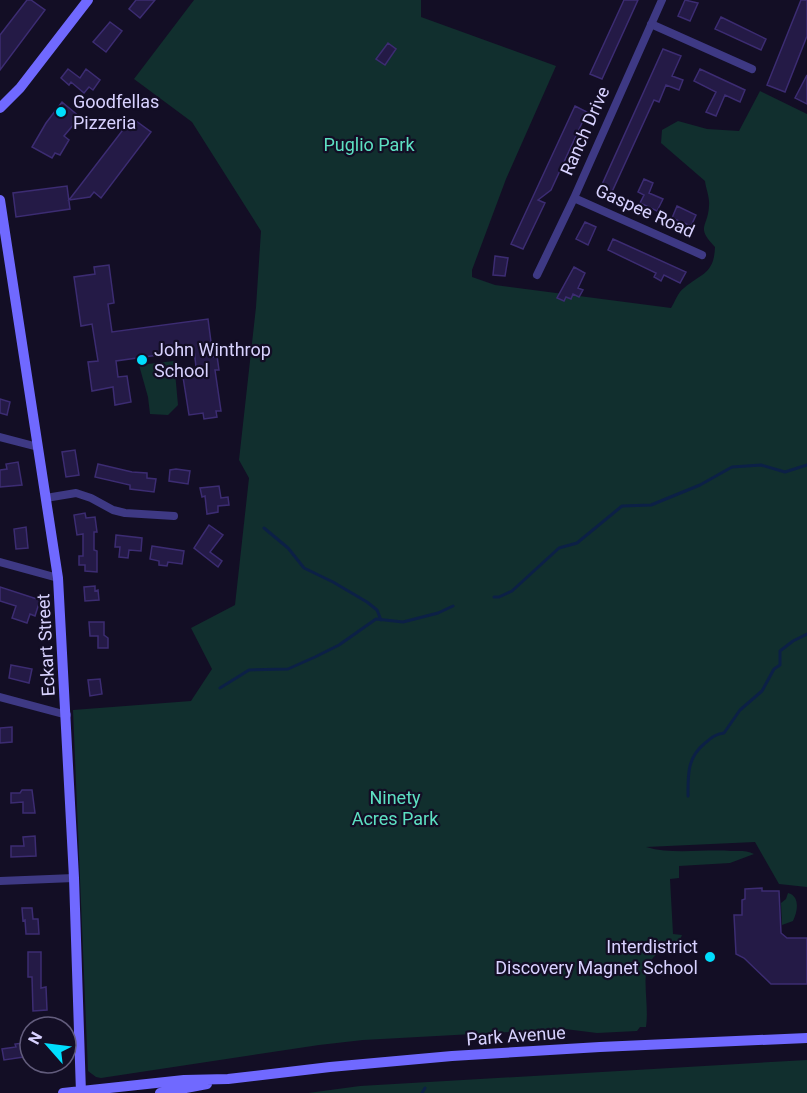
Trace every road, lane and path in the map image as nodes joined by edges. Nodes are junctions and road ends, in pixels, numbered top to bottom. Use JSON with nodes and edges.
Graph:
{"nodes":[{"id":1,"x":88,"y":0,"type":"edge"},
{"id":2,"x":662,"y":0,"type":"edge"},
{"id":3,"x":651,"y":24,"type":"junction"},
{"id":4,"x":752,"y":69,"type":"dead end"},
{"id":5,"x":0,"y":108,"type":"edge"},
{"id":6,"x":574,"y":198,"type":"junction"},
{"id":7,"x":0,"y":200,"type":"edge"},
{"id":8,"x":702,"y":255,"type":"dead end"},
{"id":9,"x":537,"y":274,"type":"dead end"},
{"id":10,"x":0,"y":437,"type":"edge"},
{"id":11,"x":38,"y":447,"type":"junction"},
{"id":12,"x":46,"y":498,"type":"junction"},
{"id":13,"x":174,"y":516,"type":"dead end"},
{"id":14,"x":0,"y":562,"type":"edge"},
{"id":15,"x":58,"y":578,"type":"junction"},
{"id":16,"x":0,"y":697,"type":"edge"},
{"id":17,"x":67,"y":715,"type":"junction"},
{"id":18,"x":74,"y":878,"type":"junction"},
{"id":19,"x":0,"y":881,"type":"edge"},
{"id":20,"x":807,"y":1038,"type":"edge"},
{"id":21,"x":228,"y":1079,"type":"junction"},
{"id":22,"x":81,"y":1092,"type":"edge"},
{"id":23,"x":63,"y":1093,"type":"edge"},
{"id":24,"x":160,"y":1093,"type":"edge"}],
"edges":[{"from":1,"to":5,"type":"main road"},
{"from":2,"to":3,"type":"street","name":"Ranch Drive"},
{"from":3,"to":4,"type":"street"},
{"from":3,"to":6,"type":"street","name":"Ranch Drive"},
{"from":6,"to":8,"type":"street","name":"Gaspee Road"},
{"from":6,"to":9,"type":"street","name":"Ranch Drive"},
{"from":7,"to":11,"type":"main road","name":"Eckart Street"},
{"from":10,"to":11,"type":"street"},
{"from":11,"to":12,"type":"main road","name":"Eckart Street"},
{"from":12,"to":13,"type":"street"},
{"from":12,"to":15,"type":"main road","name":"Eckart Street"},
{"from":14,"to":15,"type":"street"},
{"from":15,"to":17,"type":"main road","name":"Eckart Street"},
{"from":16,"to":17,"type":"street"},
{"from":17,"to":18,"type":"main road","name":"Eckart Street"},
{"from":18,"to":19,"type":"street"},
{"from":18,"to":22,"type":"main road","name":"Eckart Street"},
{"from":20,"to":21,"type":"main road","name":"Park Avenue"},
{"from":21,"to":22,"type":"main road","name":"Park Avenue"},
{"from":21,"to":24,"type":"main road","name":"Park Avenue"},
{"from":22,"to":23,"type":"main road","name":"Park Avenue"}]}
